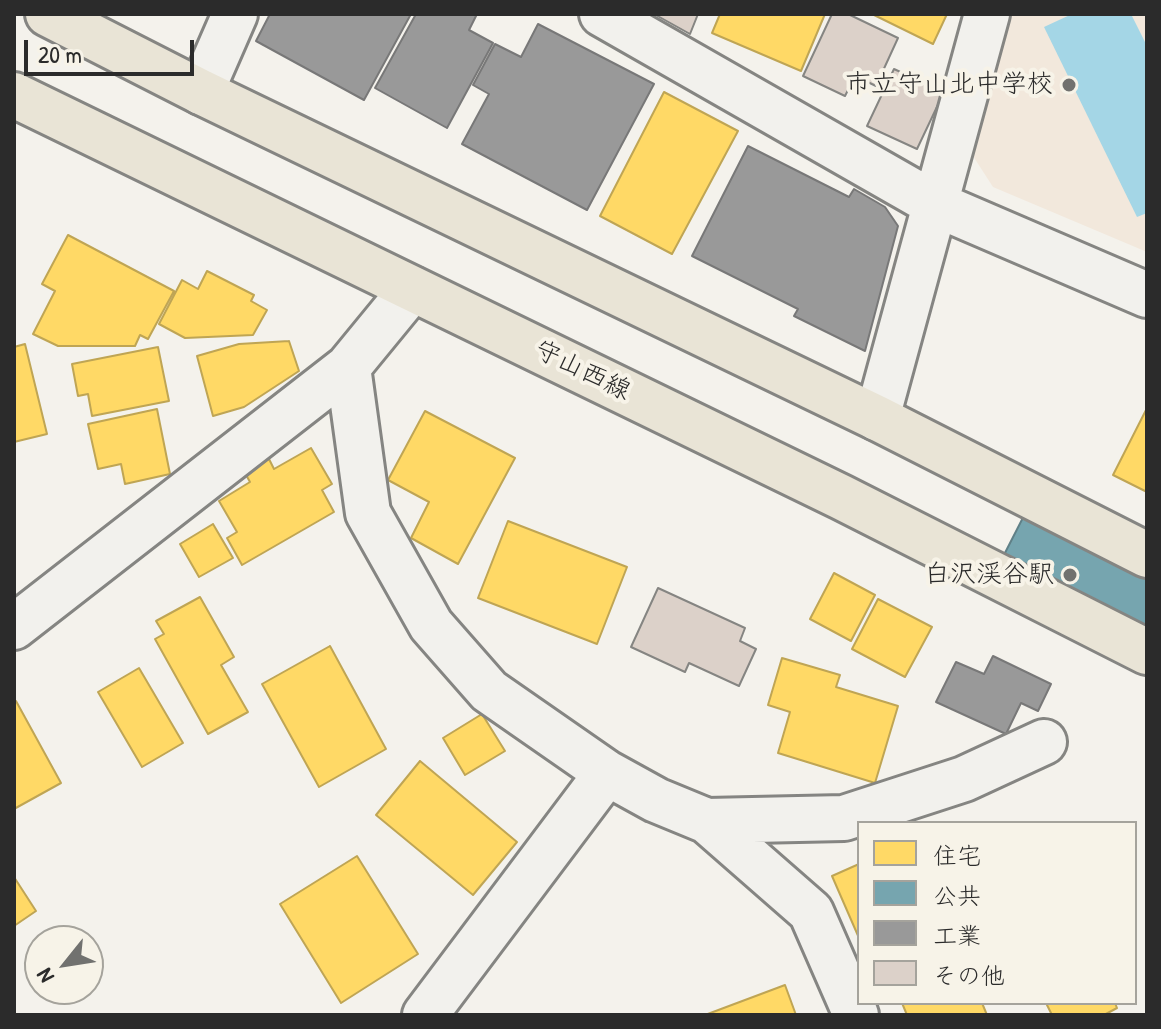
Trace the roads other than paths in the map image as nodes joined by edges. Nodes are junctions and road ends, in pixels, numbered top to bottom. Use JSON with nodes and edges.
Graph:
{"nodes":[{"id":1,"x":48,"y":14,"type":"edge"},
{"id":2,"x":235,"y":14,"type":"edge"},
{"id":3,"x":602,"y":14,"type":"edge"},
{"id":4,"x":987,"y":14,"type":"edge"},
{"id":5,"x":201,"y":92,"type":"junction"},
{"id":6,"x":14,"y":95,"type":"edge"},
{"id":7,"x":933,"y":203,"type":"junction"},
{"id":8,"x":412,"y":289,"type":"junction"},
{"id":9,"x":1147,"y":295,"type":"edge"},
{"id":10,"x":348,"y":367,"type":"junction"},
{"id":11,"x":877,"y":418,"type":"junction"},
{"id":12,"x":1147,"y":555,"type":"edge"},
{"id":13,"x":14,"y":627,"type":"edge"},
{"id":14,"x":1147,"y":652,"type":"edge"},
{"id":15,"x":1044,"y":742,"type":"dead end"},
{"id":16,"x":607,"y":773,"type":"junction"},
{"id":17,"x":707,"y":821,"type":"junction"},
{"id":18,"x":425,"y":1015,"type":"edge"},
{"id":19,"x":856,"y":1015,"type":"edge"}],
"edges":[{"from":1,"to":5,"type":"main road"},
{"from":2,"to":5,"type":"street"},
{"from":3,"to":7,"type":"street"},
{"from":4,"to":7,"type":"street"},
{"from":5,"to":11,"type":"main road"},
{"from":6,"to":8,"type":"main road","name":"守山西線"},
{"from":7,"to":9,"type":"street"},
{"from":7,"to":11,"type":"street"},
{"from":8,"to":10,"type":"street"},
{"from":8,"to":14,"type":"main road","name":"守山西線"},
{"from":10,"to":13,"type":"street"},
{"from":10,"to":16,"type":"street"},
{"from":11,"to":12,"type":"main road"},
{"from":15,"to":17,"type":"street"},
{"from":16,"to":17,"type":"street"},
{"from":16,"to":18,"type":"street"},
{"from":17,"to":19,"type":"street"}]}
